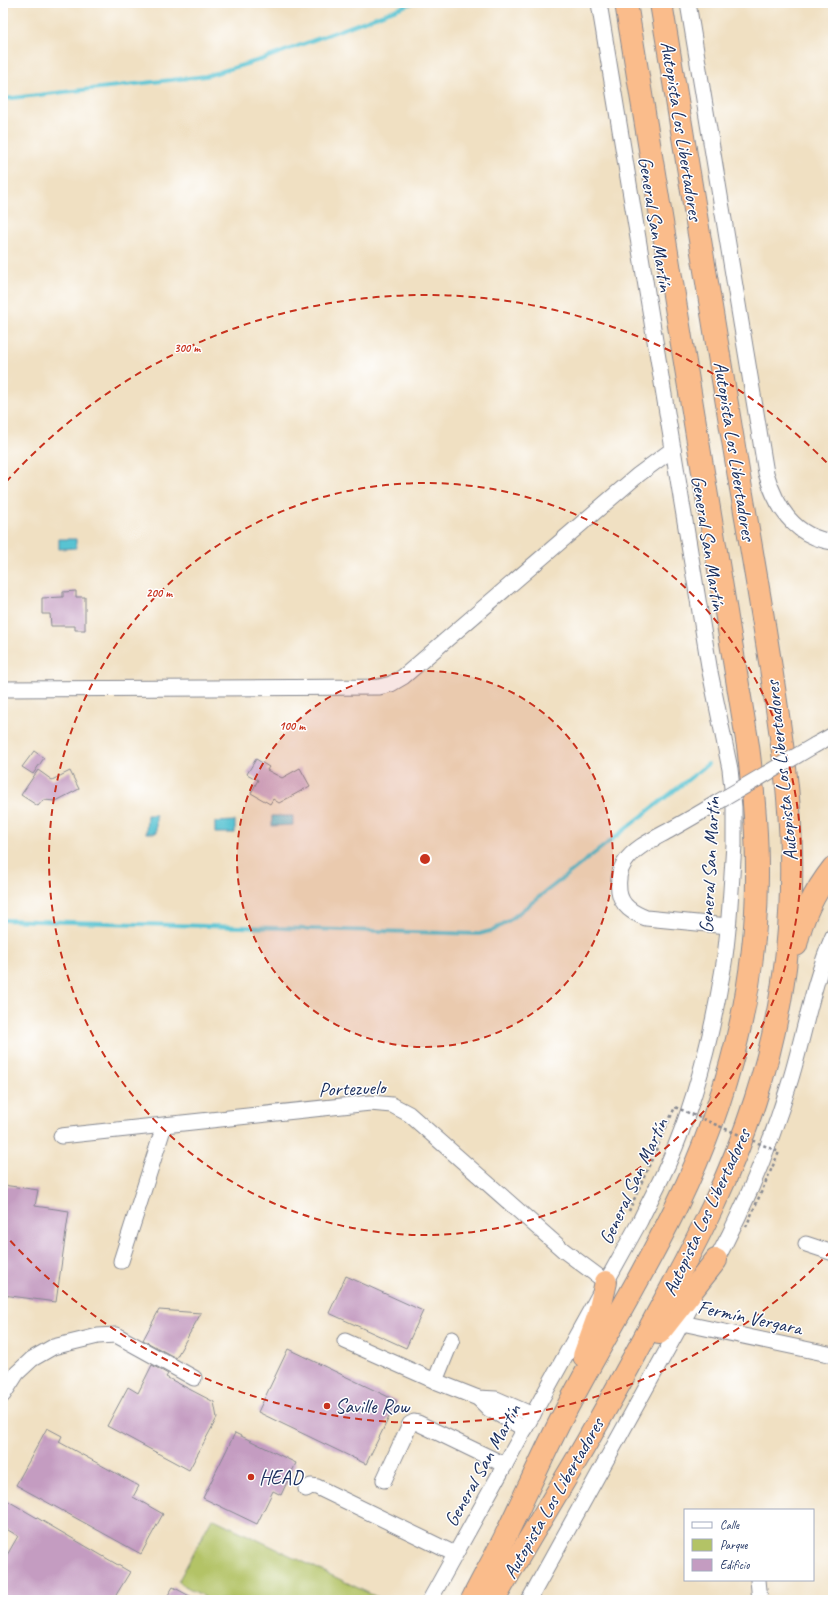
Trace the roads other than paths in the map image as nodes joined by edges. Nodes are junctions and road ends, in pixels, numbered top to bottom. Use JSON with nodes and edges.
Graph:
{"nodes":[{"id":1,"x":599,"y":3,"type":"edge"},
{"id":2,"x":626,"y":3,"type":"edge"},
{"id":3,"x":661,"y":3,"type":"edge"},
{"id":4,"x":688,"y":3,"type":"edge"},
{"id":5,"x":673,"y":449,"type":"junction"},
{"id":6,"x":833,"y":542,"type":"edge"},
{"id":7,"x":3,"y":689,"type":"edge"},
{"id":8,"x":832,"y":735,"type":"edge"},
{"id":9,"x":833,"y":868,"type":"edge"},
{"id":10,"x":728,"y":926,"type":"junction"},
{"id":11,"x":833,"y":936,"type":"edge"},
{"id":12,"x":777,"y":1014,"type":"junction"},
{"id":13,"x":164,"y":1126,"type":"junction"},
{"id":14,"x":61,"y":1136,"type":"dead end"},
{"id":15,"x":806,"y":1244,"type":"dead end"},
{"id":16,"x":833,"y":1252,"type":"edge"},
{"id":17,"x":716,"y":1260,"type":"junction"},
{"id":18,"x":121,"y":1261,"type":"dead end"},
{"id":19,"x":606,"y":1282,"type":"junction"},
{"id":20,"x":682,"y":1323,"type":"junction"},
{"id":21,"x":452,"y":1339,"type":"dead end"},
{"id":22,"x":345,"y":1341,"type":"dead end"},
{"id":23,"x":833,"y":1356,"type":"edge"},
{"id":24,"x":194,"y":1378,"type":"dead end"},
{"id":25,"x":435,"y":1381,"type":"junction"},
{"id":26,"x":621,"y":1382,"type":"junction"},
{"id":27,"x":3,"y":1395,"type":"edge"},
{"id":28,"x":478,"y":1398,"type":"junction"},
{"id":29,"x":566,"y":1410,"type":"junction"},
{"id":30,"x":532,"y":1415,"type":"junction"},
{"id":31,"x":525,"y":1429,"type":"junction"},
{"id":32,"x":505,"y":1465,"type":"junction"},
{"id":33,"x":384,"y":1480,"type":"dead end"},
{"id":34,"x":306,"y":1489,"type":"dead end"},
{"id":35,"x":455,"y":1554,"type":"junction"},
{"id":36,"x":758,"y":1581,"type":"edge"},
{"id":37,"x":430,"y":1600,"type":"edge"},
{"id":38,"x":472,"y":1600,"type":"edge"},
{"id":39,"x":494,"y":1600,"type":"edge"},
{"id":40,"x":529,"y":1600,"type":"edge"},
{"id":41,"x":760,"y":1600,"type":"edge"}],
"edges":[{"from":1,"to":5,"type":"street","name":"General San Martín"},
{"from":2,"to":29,"type":"highway","name":"Autopista Los Libertadores"},
{"from":3,"to":12,"type":"highway","name":"Autopista Los Libertadores"},
{"from":4,"to":6,"type":"street"},
{"from":5,"to":7,"type":"street"},
{"from":5,"to":10,"type":"street","name":"General San Martín"},
{"from":8,"to":10,"type":"street","bridge":true},
{"from":9,"to":12,"type":"highway"},
{"from":10,"to":19,"type":"street","name":"General San Martín"},
{"from":11,"to":17,"type":"street"},
{"from":12,"to":26,"type":"highway","name":"Autopista Los Libertadores"},
{"from":13,"to":14,"type":"street","name":"Portezuelo"},
{"from":13,"to":18,"type":"street"},
{"from":13,"to":19,"type":"street","name":"Portezuelo"},
{"from":15,"to":16,"type":"street"},
{"from":17,"to":20,"type":"street"},
{"from":17,"to":26,"type":"highway"},
{"from":19,"to":29,"type":"highway"},
{"from":19,"to":30,"type":"street","name":"General San Martín"},
{"from":20,"to":23,"type":"street","name":"Fermín Vergara"},
{"from":20,"to":40,"type":"street"},
{"from":21,"to":25,"type":"street"},
{"from":22,"to":25,"type":"street"},
{"from":24,"to":27,"type":"street"},
{"from":25,"to":28,"type":"street"},
{"from":26,"to":39,"type":"highway","name":"Autopista Los Libertadores"},
{"from":28,"to":30,"type":"street"},
{"from":28,"to":31,"type":"street"},
{"from":29,"to":38,"type":"highway","name":"Autopista Los Libertadores"},
{"from":30,"to":31,"type":"street","name":"General San Martín"},
{"from":31,"to":32,"type":"street","name":"General San Martín"},
{"from":32,"to":33,"type":"street"},
{"from":32,"to":35,"type":"street","name":"General San Martín"},
{"from":34,"to":35,"type":"street"},
{"from":35,"to":37,"type":"street","name":"General San Martín"},
{"from":36,"to":41,"type":"street"}]}
